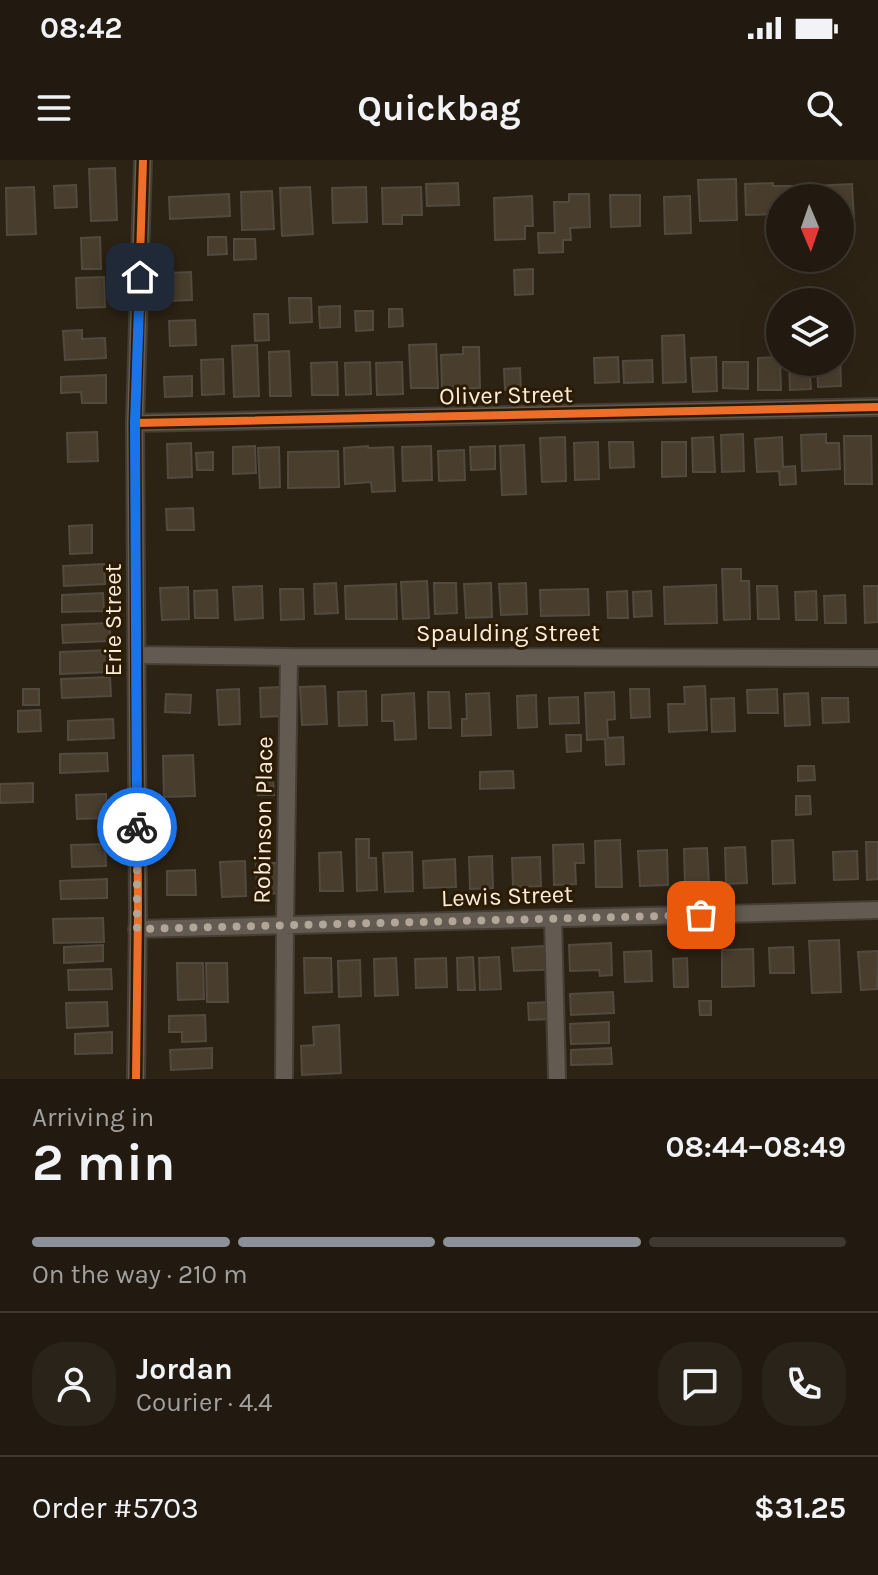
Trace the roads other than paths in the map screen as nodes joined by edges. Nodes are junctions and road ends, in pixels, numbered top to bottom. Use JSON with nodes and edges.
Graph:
{"nodes":[{"id":1,"x":143,"y":160,"type":"edge"},
{"id":2,"x":878,"y":407,"type":"edge"},
{"id":3,"x":135,"y":423,"type":"junction"},
{"id":4,"x":137,"y":655,"type":"junction"},
{"id":5,"x":289,"y":657,"type":"junction"},
{"id":6,"x":878,"y":658,"type":"edge"},
{"id":7,"x":878,"y":910,"type":"edge"},
{"id":8,"x":553,"y":918,"type":"junction"},
{"id":9,"x":285,"y":926,"type":"junction"},
{"id":10,"x":137,"y":929,"type":"junction"},
{"id":11,"x":136,"y":1079,"type":"edge"},
{"id":12,"x":284,"y":1079,"type":"edge"},
{"id":13,"x":557,"y":1079,"type":"edge"}],
"edges":[{"from":1,"to":3,"type":"street","name":"Erie Street"},
{"from":2,"to":3,"type":"street","name":"Oliver Street"},
{"from":3,"to":4,"type":"street","name":"Erie Street"},
{"from":4,"to":5,"type":"street","name":"Spaulding Street"},
{"from":4,"to":10,"type":"street","name":"Erie Street"},
{"from":5,"to":6,"type":"street","name":"Spaulding Street"},
{"from":5,"to":9,"type":"street","name":"Robinson Place"},
{"from":7,"to":8,"type":"street","name":"Lewis Street"},
{"from":8,"to":9,"type":"street","name":"Lewis Street"},
{"from":8,"to":13,"type":"street"},
{"from":9,"to":10,"type":"street","name":"Lewis Street"},
{"from":9,"to":12,"type":"street","name":"Robinson Place"},
{"from":10,"to":11,"type":"street","name":"Erie Street"}]}
